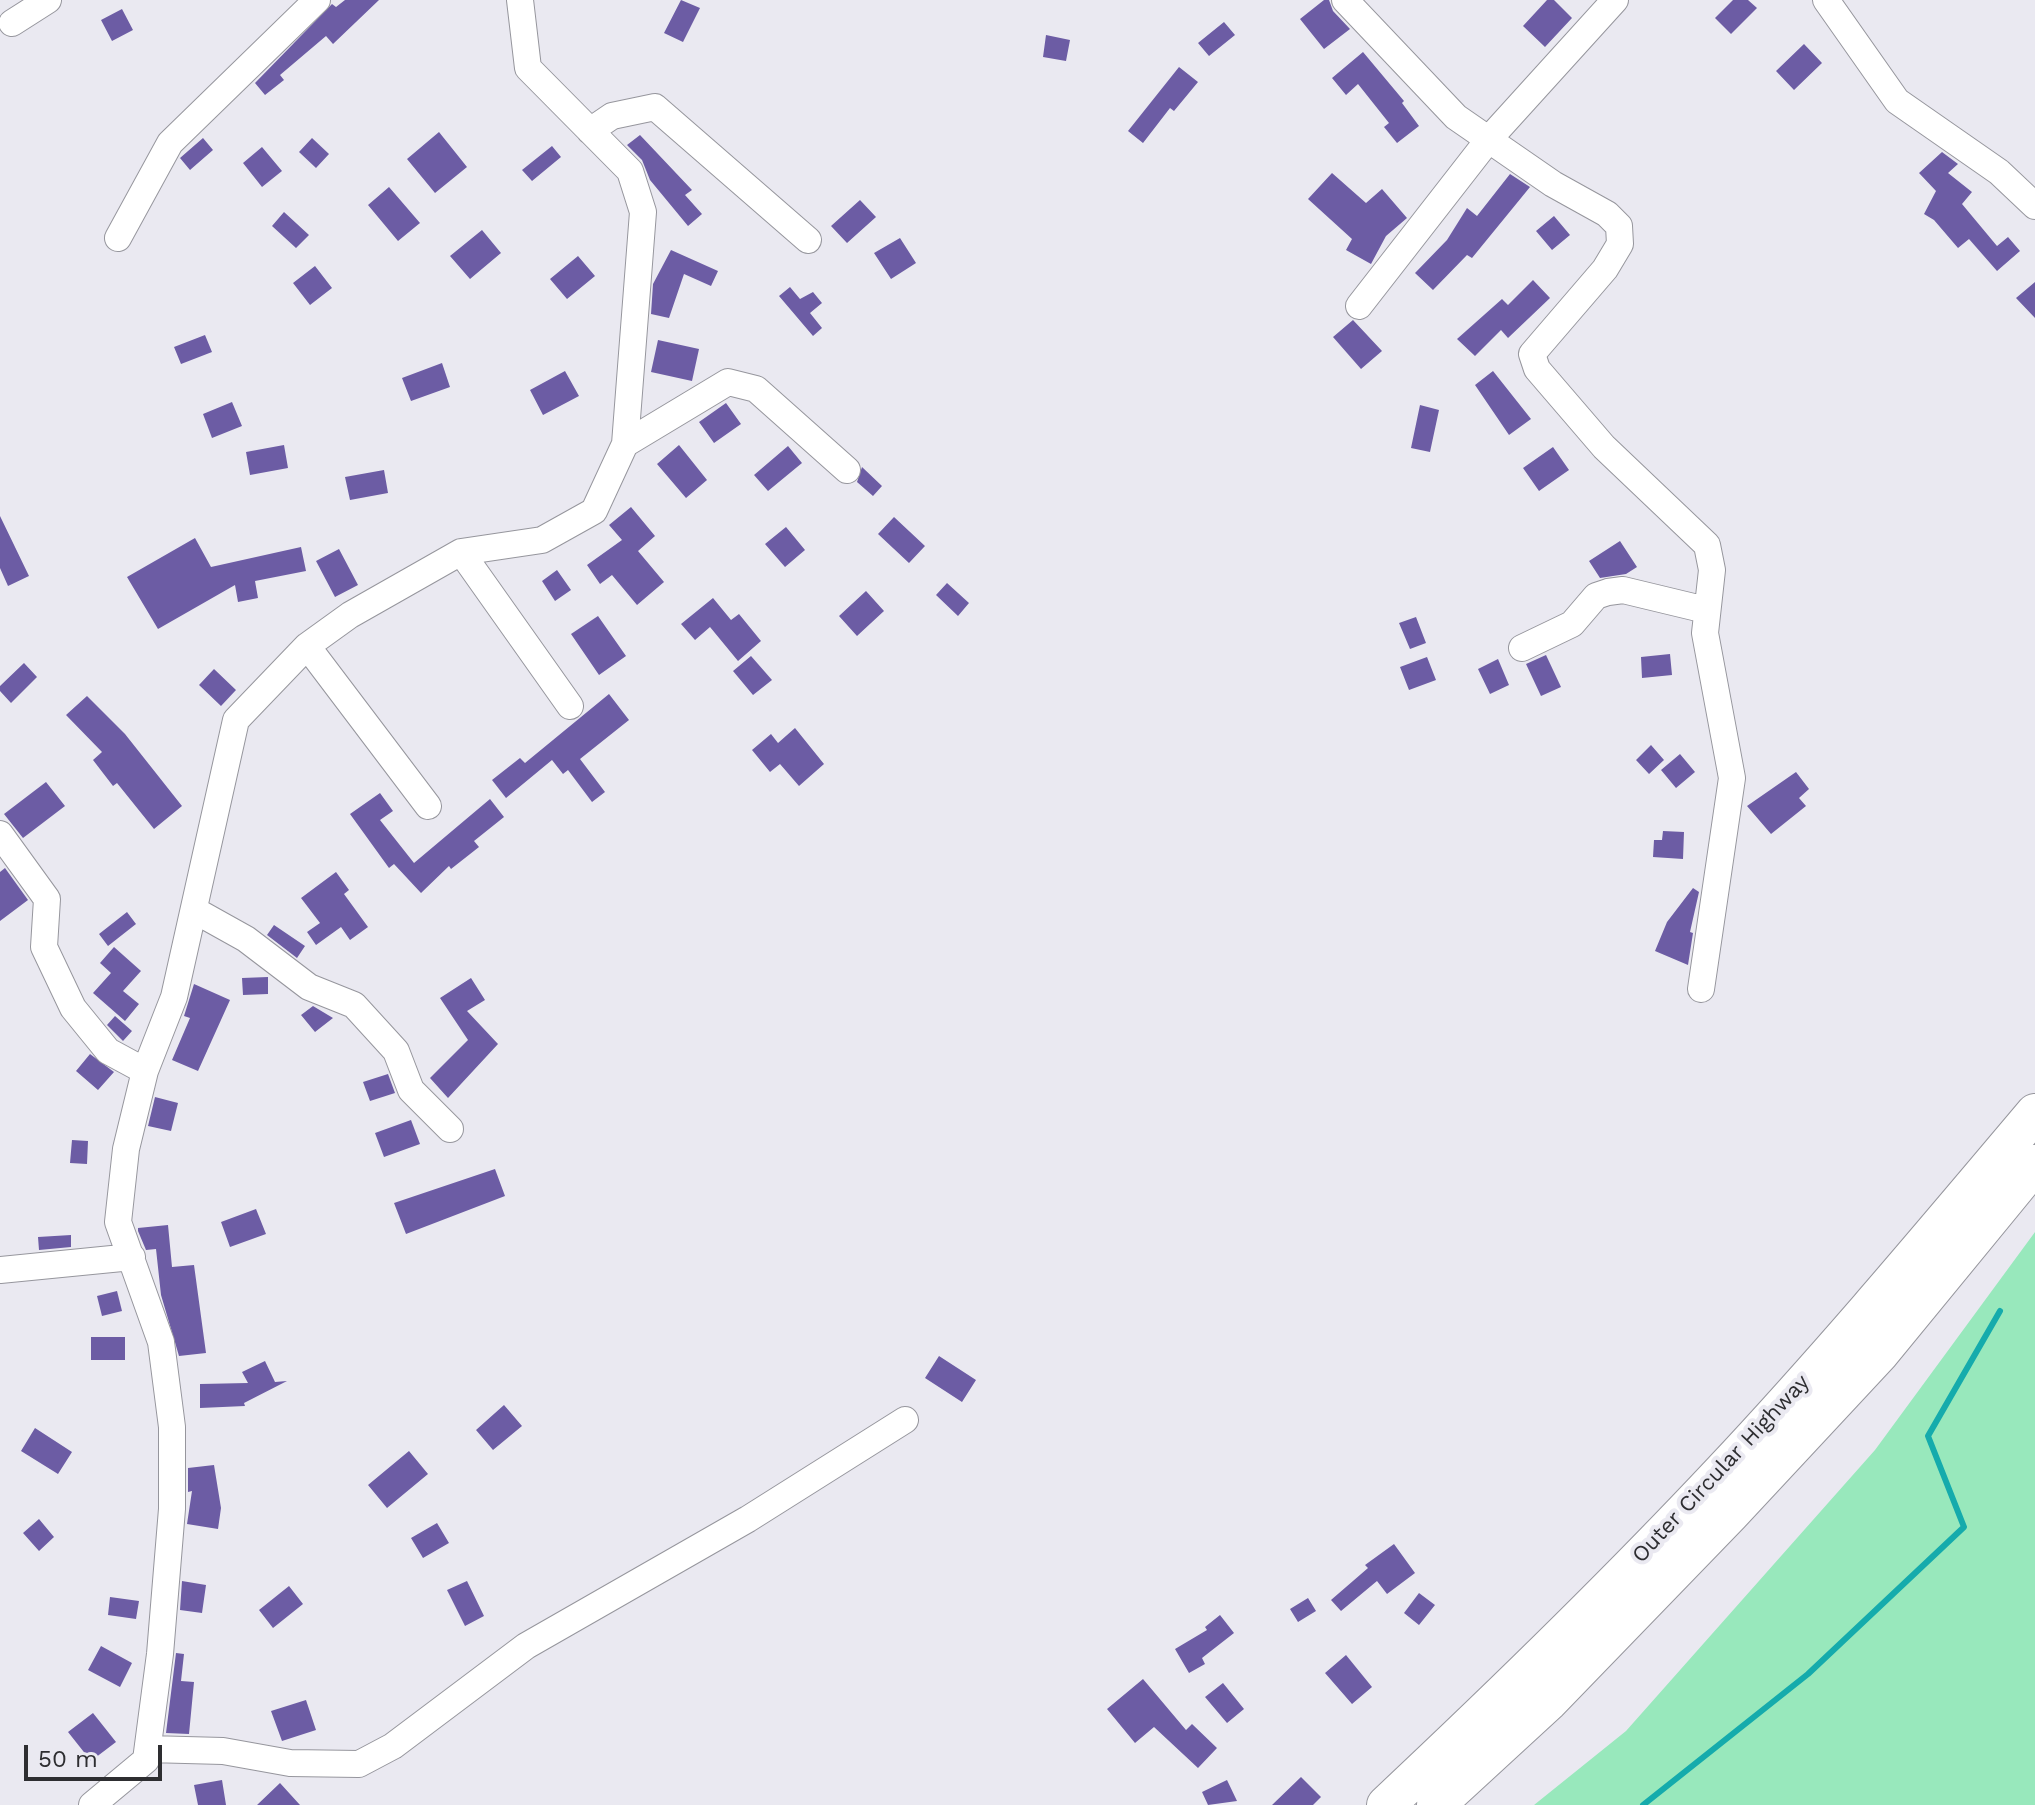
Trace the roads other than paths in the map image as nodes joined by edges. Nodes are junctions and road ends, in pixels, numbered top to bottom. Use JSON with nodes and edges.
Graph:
{"nodes":[{"id":1,"x":48,"y":0,"type":"edge"},
{"id":2,"x":317,"y":0,"type":"edge"},
{"id":3,"x":520,"y":0,"type":"edge"},
{"id":4,"x":1345,"y":0,"type":"edge"},
{"id":5,"x":1615,"y":0,"type":"edge"},
{"id":6,"x":1826,"y":0,"type":"edge"},
{"id":7,"x":12,"y":23,"type":"dead end"},
{"id":8,"x":590,"y":131,"type":"junction"},
{"id":9,"x":1489,"y":139,"type":"junction"},
{"id":10,"x":2035,"y":206,"type":"edge"},
{"id":11,"x":118,"y":238,"type":"dead end"},
{"id":12,"x":808,"y":240,"type":"dead end"},
{"id":13,"x":1359,"y":306,"type":"dead end"},
{"id":14,"x":625,"y":444,"type":"junction"},
{"id":15,"x":847,"y":470,"type":"dead end"},
{"id":16,"x":461,"y":552,"type":"junction"},
{"id":17,"x":1706,"y":610,"type":"junction"},
{"id":18,"x":307,"y":646,"type":"junction"},
{"id":19,"x":1522,"y":648,"type":"dead end"},
{"id":20,"x":570,"y":706,"type":"dead end"},
{"id":21,"x":428,"y":806,"type":"dead end"},
{"id":22,"x":0,"y":834,"type":"edge"},
{"id":23,"x":194,"y":910,"type":"junction"},
{"id":24,"x":1701,"y":989,"type":"dead end"},
{"id":25,"x":145,"y":1071,"type":"junction"},
{"id":26,"x":2035,"y":1113,"type":"edge"},
{"id":27,"x":450,"y":1129,"type":"dead end"},
{"id":28,"x":2035,"y":1164,"type":"edge"},
{"id":29,"x":132,"y":1257,"type":"junction"},
{"id":30,"x":0,"y":1270,"type":"edge"},
{"id":31,"x":905,"y":1420,"type":"dead end"},
{"id":32,"x":148,"y":1749,"type":"junction"},
{"id":33,"x":92,"y":1805,"type":"edge"},
{"id":34,"x":1386,"y":1805,"type":"edge"},
{"id":35,"x":1436,"y":1805,"type":"edge"}],
"edges":[{"from":1,"to":7,"type":"street"},
{"from":2,"to":11,"type":"street"},
{"from":3,"to":8,"type":"street"},
{"from":4,"to":9,"type":"street"},
{"from":5,"to":9,"type":"street"},
{"from":6,"to":10,"type":"street"},
{"from":8,"to":12,"type":"street"},
{"from":8,"to":14,"type":"street"},
{"from":9,"to":13,"type":"street"},
{"from":9,"to":17,"type":"street"},
{"from":14,"to":15,"type":"street"},
{"from":14,"to":16,"type":"street"},
{"from":16,"to":18,"type":"street"},
{"from":16,"to":20,"type":"street"},
{"from":17,"to":19,"type":"street"},
{"from":17,"to":24,"type":"street"},
{"from":18,"to":21,"type":"street"},
{"from":18,"to":23,"type":"street"},
{"from":22,"to":25,"type":"street"},
{"from":23,"to":25,"type":"street"},
{"from":23,"to":27,"type":"street"},
{"from":25,"to":29,"type":"street"},
{"from":26,"to":34,"type":"highway","name":"Outer Circular Highway"},
{"from":28,"to":35,"type":"highway","name":"Outer Circular Highway"},
{"from":29,"to":30,"type":"street"},
{"from":29,"to":32,"type":"street"},
{"from":31,"to":32,"type":"street"},
{"from":32,"to":33,"type":"street"}]}
